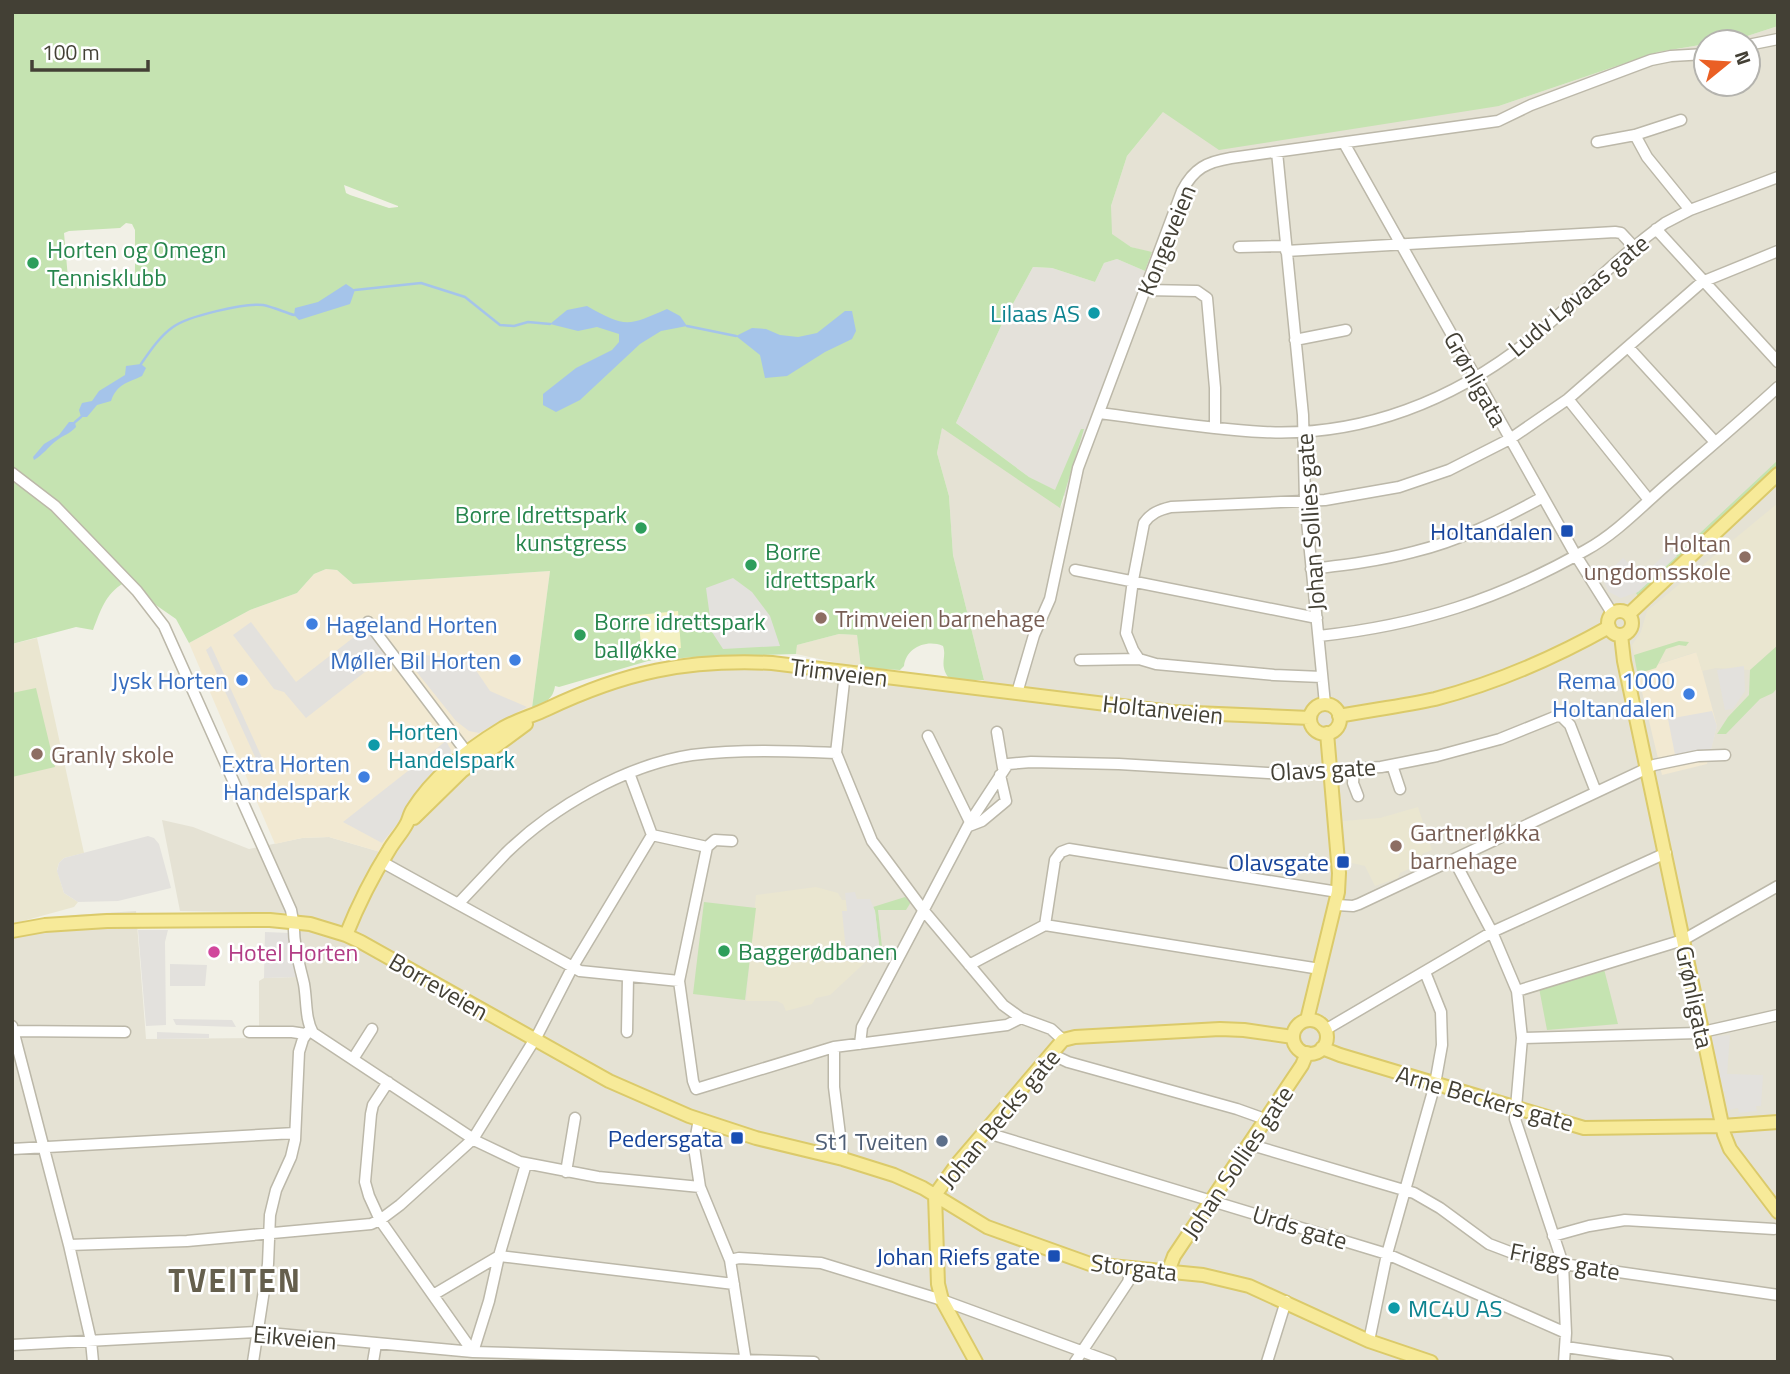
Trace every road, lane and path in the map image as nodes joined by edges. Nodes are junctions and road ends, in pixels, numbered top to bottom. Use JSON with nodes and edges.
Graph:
{"nodes":[{"id":1,"x":1692,"y":55,"type":"edge"},
{"id":2,"x":1681,"y":120,"type":"dead end"},
{"id":3,"x":1635,"y":135,"type":"junction"},
{"id":4,"x":1597,"y":142,"type":"dead end"},
{"id":5,"x":1344,"y":144,"type":"junction"},
{"id":6,"x":1277,"y":152,"type":"junction"},
{"id":7,"x":1778,"y":177,"type":"edge"},
{"id":8,"x":1690,"y":210,"type":"junction"},
{"id":9,"x":1656,"y":229,"type":"junction"},
{"id":10,"x":1400,"y":244,"type":"junction"},
{"id":11,"x":1239,"y":247,"type":"dead end"},
{"id":12,"x":1634,"y":247,"type":"junction"},
{"id":13,"x":1286,"y":249,"type":"junction"},
{"id":14,"x":1778,"y":251,"type":"edge"},
{"id":15,"x":1702,"y":282,"type":"junction"},
{"id":16,"x":1146,"y":290,"type":"junction"},
{"id":17,"x":1346,"y":330,"type":"dead end"},
{"id":18,"x":1295,"y":340,"type":"junction"},
{"id":19,"x":1628,"y":347,"type":"junction"},
{"id":20,"x":1778,"y":362,"type":"edge"},
{"id":21,"x":1476,"y":379,"type":"junction"},
{"id":22,"x":1778,"y":387,"type":"edge"},
{"id":23,"x":1568,"y":399,"type":"junction"},
{"id":24,"x":1099,"y":413,"type":"junction"},
{"id":25,"x":1214,"y":428,"type":"junction"},
{"id":26,"x":1302,"y":432,"type":"junction"},
{"id":27,"x":1510,"y":439,"type":"junction"},
{"id":28,"x":1715,"y":442,"type":"junction"},
{"id":29,"x":12,"y":473,"type":"edge"},
{"id":30,"x":1778,"y":474,"type":"edge"},
{"id":31,"x":1543,"y":497,"type":"junction"},
{"id":32,"x":1649,"y":500,"type":"junction"},
{"id":33,"x":1305,"y":501,"type":"junction"},
{"id":34,"x":1575,"y":554,"type":"junction"},
{"id":35,"x":1075,"y":569,"type":"dead end"},
{"id":36,"x":1311,"y":569,"type":"junction"},
{"id":37,"x":1132,"y":580,"type":"junction"},
{"id":38,"x":1612,"y":613,"type":"junction"},
{"id":39,"x":1629,"y":614,"type":"junction"},
{"id":40,"x":1317,"y":618,"type":"junction"},
{"id":41,"x":368,"y":622,"type":"dead end"},
{"id":42,"x":1609,"y":627,"type":"junction"},
{"id":43,"x":1621,"y":635,"type":"junction"},
{"id":44,"x":1319,"y":636,"type":"junction"},
{"id":45,"x":1139,"y":659,"type":"junction"},
{"id":46,"x":1080,"y":660,"type":"dead end"},
{"id":47,"x":845,"y":673,"type":"junction"},
{"id":48,"x":1322,"y":677,"type":"junction"},
{"id":49,"x":1017,"y":692,"type":"junction"},
{"id":50,"x":1325,"y":704,"type":"junction"},
{"id":51,"x":1339,"y":716,"type":"junction"},
{"id":52,"x":1310,"y":718,"type":"junction"},
{"id":53,"x":997,"y":732,"type":"dead end"},
{"id":54,"x":1327,"y":733,"type":"junction"},
{"id":55,"x":928,"y":736,"type":"dead end"},
{"id":56,"x":836,"y":753,"type":"junction"},
{"id":57,"x":1725,"y":755,"type":"dead end"},
{"id":58,"x":470,"y":757,"type":"junction"},
{"id":59,"x":1392,"y":765,"type":"junction"},
{"id":60,"x":1647,"y":768,"type":"junction"},
{"id":61,"x":1354,"y":769,"type":"junction"},
{"id":62,"x":1330,"y":771,"type":"junction"},
{"id":63,"x":1001,"y":772,"type":"junction"},
{"id":64,"x":629,"y":773,"type":"junction"},
{"id":65,"x":1400,"y":789,"type":"dead end"},
{"id":66,"x":1596,"y":793,"type":"junction"},
{"id":67,"x":1358,"y":796,"type":"dead end"},
{"id":68,"x":970,"y":824,"type":"junction"},
{"id":69,"x":652,"y":835,"type":"junction"},
{"id":70,"x":732,"y":842,"type":"dead end"},
{"id":71,"x":706,"y":847,"type":"junction"},
{"id":72,"x":1666,"y":853,"type":"junction"},
{"id":73,"x":1454,"y":860,"type":"junction"},
{"id":74,"x":382,"y":862,"type":"junction"},
{"id":75,"x":1778,"y":886,"type":"edge"},
{"id":76,"x":1338,"y":898,"type":"junction"},
{"id":77,"x":458,"y":904,"type":"junction"},
{"id":78,"x":924,"y":911,"type":"junction"},
{"id":79,"x":293,"y":925,"type":"junction"},
{"id":80,"x":1045,"y":925,"type":"junction"},
{"id":81,"x":12,"y":931,"type":"edge"},
{"id":82,"x":1492,"y":932,"type":"junction"},
{"id":83,"x":346,"y":935,"type":"junction"},
{"id":84,"x":1683,"y":940,"type":"junction"},
{"id":85,"x":970,"y":965,"type":"junction"},
{"id":86,"x":572,"y":968,"type":"junction"},
{"id":87,"x":1320,"y":969,"type":"junction"},
{"id":88,"x":1425,"y":972,"type":"junction"},
{"id":89,"x":628,"y":976,"type":"junction"},
{"id":90,"x":679,"y":981,"type":"junction"},
{"id":91,"x":1517,"y":991,"type":"junction"},
{"id":92,"x":1778,"y":1014,"type":"edge"},
{"id":93,"x":1021,"y":1018,"type":"junction"},
{"id":94,"x":1307,"y":1020,"type":"junction"},
{"id":95,"x":13,"y":1029,"type":"edge"},
{"id":96,"x":372,"y":1029,"type":"dead end"},
{"id":97,"x":1325,"y":1030,"type":"junction"},
{"id":98,"x":627,"y":1031,"type":"dead end"},
{"id":99,"x":125,"y":1032,"type":"dead end"},
{"id":100,"x":249,"y":1032,"type":"dead end"},
{"id":101,"x":308,"y":1032,"type":"junction"},
{"id":102,"x":1703,"y":1032,"type":"junction"},
{"id":103,"x":1293,"y":1037,"type":"junction"},
{"id":104,"x":1522,"y":1038,"type":"junction"},
{"id":105,"x":534,"y":1040,"type":"junction"},
{"id":106,"x":1063,"y":1040,"type":"junction"},
{"id":107,"x":860,"y":1044,"type":"junction"},
{"id":108,"x":834,"y":1047,"type":"junction"},
{"id":109,"x":1322,"y":1048,"type":"junction"},
{"id":110,"x":1051,"y":1054,"type":"junction"},
{"id":111,"x":1307,"y":1054,"type":"junction"},
{"id":112,"x":353,"y":1059,"type":"junction"},
{"id":113,"x":388,"y":1082,"type":"junction"},
{"id":114,"x":1435,"y":1084,"type":"junction"},
{"id":115,"x":1514,"y":1107,"type":"junction"},
{"id":116,"x":575,"y":1118,"type":"dead end"},
{"id":117,"x":699,"y":1119,"type":"junction"},
{"id":118,"x":1265,"y":1119,"type":"junction"},
{"id":119,"x":1778,"y":1122,"type":"edge"},
{"id":120,"x":1722,"y":1126,"type":"junction"},
{"id":121,"x":985,"y":1132,"type":"junction"},
{"id":122,"x":295,"y":1133,"type":"junction"},
{"id":123,"x":473,"y":1139,"type":"junction"},
{"id":124,"x":1248,"y":1144,"type":"junction"},
{"id":125,"x":45,"y":1147,"type":"junction"},
{"id":126,"x":12,"y":1149,"type":"edge"},
{"id":127,"x":843,"y":1159,"type":"junction"},
{"id":128,"x":526,"y":1164,"type":"junction"},
{"id":129,"x":566,"y":1172,"type":"junction"},
{"id":130,"x":700,"y":1187,"type":"junction"},
{"id":131,"x":1405,"y":1190,"type":"junction"},
{"id":132,"x":935,"y":1195,"type":"junction"},
{"id":133,"x":1211,"y":1200,"type":"junction"},
{"id":134,"x":1778,"y":1212,"type":"edge"},
{"id":135,"x":380,"y":1220,"type":"junction"},
{"id":136,"x":1774,"y":1229,"type":"dead end"},
{"id":137,"x":270,"y":1234,"type":"junction"},
{"id":138,"x":1553,"y":1236,"type":"junction"},
{"id":139,"x":69,"y":1245,"type":"junction"},
{"id":140,"x":1387,"y":1254,"type":"junction"},
{"id":141,"x":499,"y":1256,"type":"junction"},
{"id":142,"x":730,"y":1260,"type":"junction"},
{"id":143,"x":1563,"y":1264,"type":"junction"},
{"id":144,"x":1131,"y":1270,"type":"junction"},
{"id":145,"x":1168,"y":1272,"type":"junction"},
{"id":146,"x":734,"y":1284,"type":"junction"},
{"id":147,"x":1778,"y":1295,"type":"edge"},
{"id":148,"x":433,"y":1296,"type":"junction"},
{"id":149,"x":942,"y":1300,"type":"junction"},
{"id":150,"x":1286,"y":1301,"type":"junction"},
{"id":151,"x":258,"y":1332,"type":"junction"},
{"id":152,"x":1566,"y":1333,"type":"junction"},
{"id":153,"x":91,"y":1341,"type":"junction"},
{"id":154,"x":1369,"y":1341,"type":"junction"},
{"id":155,"x":376,"y":1344,"type":"junction"},
{"id":156,"x":12,"y":1345,"type":"edge"},
{"id":157,"x":1566,"y":1348,"type":"junction"},
{"id":158,"x":1082,"y":1351,"type":"junction"},
{"id":159,"x":472,"y":1352,"type":"junction"},
{"id":160,"x":1416,"y":1359,"type":"edge"},
{"id":161,"x":746,"y":1360,"type":"edge"},
{"id":162,"x":93,"y":1362,"type":"edge"},
{"id":163,"x":253,"y":1362,"type":"edge"},
{"id":164,"x":373,"y":1362,"type":"edge"},
{"id":165,"x":814,"y":1362,"type":"edge"},
{"id":166,"x":976,"y":1362,"type":"edge"},
{"id":167,"x":1075,"y":1362,"type":"edge"},
{"id":168,"x":1111,"y":1362,"type":"edge"},
{"id":169,"x":1267,"y":1362,"type":"edge"},
{"id":170,"x":1431,"y":1362,"type":"edge"},
{"id":171,"x":1564,"y":1362,"type":"edge"},
{"id":172,"x":1668,"y":1362,"type":"edge"}],
"edges":[{"from":1,"to":5,"type":"street","name":"Kongeveien"},
{"from":2,"to":3,"type":"street"},
{"from":3,"to":4,"type":"street"},
{"from":3,"to":8,"type":"street"},
{"from":5,"to":6,"type":"street","name":"Kongeveien"},
{"from":5,"to":10,"type":"street","name":"Grønligata"},
{"from":6,"to":13,"type":"street","name":"Johan Sollies gate"},
{"from":6,"to":16,"type":"street","name":"Kongeveien"},
{"from":7,"to":8,"type":"street","name":"Ludv Løvaas gate"},
{"from":8,"to":9,"type":"street","name":"Ludv Løvaas gate"},
{"from":9,"to":12,"type":"street","name":"Ludv Løvaas gate"},
{"from":9,"to":15,"type":"street"},
{"from":10,"to":12,"type":"street"},
{"from":10,"to":13,"type":"street"},
{"from":10,"to":21,"type":"street","name":"Grønligata"},
{"from":11,"to":13,"type":"street"},
{"from":12,"to":21,"type":"street","name":"Ludv Løvaas gate"},
{"from":13,"to":18,"type":"street","name":"Johan Sollies gate"},
{"from":14,"to":15,"type":"street"},
{"from":15,"to":19,"type":"street"},
{"from":15,"to":20,"type":"street"},
{"from":16,"to":24,"type":"street","name":"Kongeveien"},
{"from":16,"to":25,"type":"street"},
{"from":17,"to":18,"type":"street"},
{"from":18,"to":26,"type":"street","name":"Johan Sollies gate"},
{"from":19,"to":23,"type":"street"},
{"from":19,"to":28,"type":"street"},
{"from":21,"to":26,"type":"street","name":"Ludv Løvaas gate"},
{"from":21,"to":27,"type":"street","name":"Grønligata"},
{"from":22,"to":28,"type":"street"},
{"from":23,"to":27,"type":"street"},
{"from":23,"to":32,"type":"street"},
{"from":24,"to":25,"type":"street","name":"Ludv Løvaas gate"},
{"from":24,"to":49,"type":"street","name":"Kongeveien"},
{"from":25,"to":26,"type":"street","name":"Ludv Løvaas gate"},
{"from":26,"to":33,"type":"street","name":"Johan Sollies gate"},
{"from":27,"to":31,"type":"street","name":"Grønligata"},
{"from":27,"to":33,"type":"street"},
{"from":28,"to":32,"type":"street"},
{"from":29,"to":79,"type":"street"},
{"from":30,"to":39,"type":"main road"},
{"from":31,"to":34,"type":"street","name":"Grønligata"},
{"from":31,"to":36,"type":"street"},
{"from":32,"to":34,"type":"street"},
{"from":33,"to":36,"type":"street","name":"Johan Sollies gate"},
{"from":33,"to":37,"type":"street"},
{"from":34,"to":38,"type":"street","name":"Grønligata"},
{"from":34,"to":44,"type":"street"},
{"from":35,"to":37,"type":"street"},
{"from":36,"to":40,"type":"street","name":"Johan Sollies gate"},
{"from":37,"to":40,"type":"street"},
{"from":37,"to":45,"type":"street"},
{"from":38,"to":39,"type":"main road"},
{"from":38,"to":42,"type":"main road"},
{"from":39,"to":43,"type":"main road"},
{"from":40,"to":44,"type":"street","name":"Johan Sollies gate"},
{"from":41,"to":58,"type":"street"},
{"from":42,"to":43,"type":"main road"},
{"from":42,"to":51,"type":"main road"},
{"from":43,"to":60,"type":"main road","name":"Grønligata"},
{"from":44,"to":48,"type":"street","name":"Johan Sollies gate"},
{"from":45,"to":46,"type":"street"},
{"from":45,"to":48,"type":"street"},
{"from":47,"to":49,"type":"main road","name":"Trimveien"},
{"from":47,"to":56,"type":"street"},
{"from":47,"to":58,"type":"main road","name":"Trimveien"},
{"from":48,"to":50,"type":"street","name":"Johan Sollies gate"},
{"from":49,"to":52,"type":"main road","name":"Holtanveien"},
{"from":50,"to":51,"type":"main road"},
{"from":50,"to":52,"type":"main road"},
{"from":51,"to":54,"type":"main road"},
{"from":52,"to":54,"type":"main road"},
{"from":53,"to":63,"type":"street"},
{"from":54,"to":62,"type":"main road"},
{"from":55,"to":68,"type":"street"},
{"from":56,"to":64,"type":"street"},
{"from":56,"to":78,"type":"street"},
{"from":57,"to":60,"type":"street"},
{"from":58,"to":74,"type":"main road","name":"Trimveien"},
{"from":59,"to":61,"type":"street","name":"Olavs gate"},
{"from":59,"to":65,"type":"street"},
{"from":59,"to":66,"type":"street","name":"Olavs gate"},
{"from":60,"to":66,"type":"street"},
{"from":60,"to":72,"type":"main road","name":"Grønligata"},
{"from":61,"to":62,"type":"street","name":"Olavs gate"},
{"from":61,"to":67,"type":"street"},
{"from":62,"to":63,"type":"street","name":"Olavs gate"},
{"from":62,"to":76,"type":"main road"},
{"from":63,"to":68,"type":"street"},
{"from":63,"to":68,"type":"street"},
{"from":64,"to":69,"type":"street"},
{"from":64,"to":77,"type":"street"},
{"from":66,"to":73,"type":"street"},
{"from":68,"to":78,"type":"street"},
{"from":69,"to":71,"type":"street"},
{"from":69,"to":86,"type":"street"},
{"from":70,"to":71,"type":"street"},
{"from":71,"to":90,"type":"street"},
{"from":72,"to":82,"type":"street"},
{"from":72,"to":84,"type":"main road","name":"Grønligata"},
{"from":73,"to":76,"type":"street"},
{"from":73,"to":82,"type":"street"},
{"from":74,"to":77,"type":"street"},
{"from":74,"to":83,"type":"main road","name":"Trimveien"},
{"from":75,"to":84,"type":"street"},
{"from":76,"to":80,"type":"street"},
{"from":76,"to":87,"type":"main road"},
{"from":77,"to":86,"type":"street"},
{"from":78,"to":85,"type":"street"},
{"from":78,"to":107,"type":"street"},
{"from":79,"to":81,"type":"main road","name":"Borreveien"},
{"from":79,"to":83,"type":"main road","name":"Borreveien"},
{"from":79,"to":101,"type":"street"},
{"from":80,"to":85,"type":"street"},
{"from":80,"to":87,"type":"street"},
{"from":82,"to":88,"type":"street"},
{"from":82,"to":91,"type":"street"},
{"from":83,"to":105,"type":"main road","name":"Borreveien"},
{"from":84,"to":91,"type":"street"},
{"from":84,"to":102,"type":"main road","name":"Grønligata"},
{"from":85,"to":93,"type":"street"},
{"from":86,"to":89,"type":"street"},
{"from":86,"to":105,"type":"street"},
{"from":87,"to":94,"type":"main road"},
{"from":88,"to":97,"type":"street"},
{"from":88,"to":114,"type":"street"},
{"from":89,"to":90,"type":"street"},
{"from":89,"to":98,"type":"street"},
{"from":90,"to":108,"type":"street"},
{"from":91,"to":104,"type":"street"},
{"from":92,"to":102,"type":"street"},
{"from":93,"to":106,"type":"street"},
{"from":93,"to":107,"type":"street"},
{"from":94,"to":97,"type":"main road"},
{"from":94,"to":103,"type":"main road"},
{"from":95,"to":99,"type":"street"},
{"from":95,"to":125,"type":"street"},
{"from":96,"to":112,"type":"street"},
{"from":97,"to":109,"type":"main road"},
{"from":100,"to":101,"type":"street"},
{"from":101,"to":112,"type":"street"},
{"from":101,"to":122,"type":"street"},
{"from":102,"to":104,"type":"street"},
{"from":102,"to":120,"type":"main road","name":"Grønligata"},
{"from":103,"to":106,"type":"main road"},
{"from":103,"to":111,"type":"main road"},
{"from":104,"to":115,"type":"street"},
{"from":105,"to":117,"type":"main road","name":"Borreveien"},
{"from":105,"to":123,"type":"street"},
{"from":106,"to":110,"type":"main road","name":"Johan Becks gate"},
{"from":107,"to":108,"type":"street"},
{"from":108,"to":127,"type":"street"},
{"from":109,"to":111,"type":"main road"},
{"from":109,"to":114,"type":"main road","name":"Arne Beckers gate"},
{"from":110,"to":118,"type":"street"},
{"from":110,"to":121,"type":"main road","name":"Johan Becks gate"},
{"from":111,"to":118,"type":"main road","name":"Johan Sollies gate"},
{"from":112,"to":113,"type":"street"},
{"from":113,"to":123,"type":"street"},
{"from":113,"to":135,"type":"street"},
{"from":114,"to":115,"type":"main road","name":"Arne Beckers gate"},
{"from":114,"to":131,"type":"street"},
{"from":115,"to":120,"type":"main road","name":"Arne Beckers gate"},
{"from":115,"to":138,"type":"street"},
{"from":116,"to":129,"type":"street"},
{"from":117,"to":127,"type":"main road","name":"Borreveien"},
{"from":117,"to":130,"type":"street"},
{"from":118,"to":124,"type":"main road","name":"Johan Sollies gate"},
{"from":119,"to":120,"type":"main road","name":"Arne Beckers gate"},
{"from":120,"to":134,"type":"main road","name":"Grønligata"},
{"from":121,"to":132,"type":"main road","name":"Johan Becks gate"},
{"from":121,"to":133,"type":"street","name":"Urds gate"},
{"from":122,"to":125,"type":"street"},
{"from":122,"to":137,"type":"street"},
{"from":123,"to":128,"type":"street"},
{"from":123,"to":135,"type":"street"},
{"from":124,"to":131,"type":"street","name":"Friggs gate"},
{"from":124,"to":133,"type":"main road","name":"Johan Sollies gate"},
{"from":125,"to":126,"type":"street"},
{"from":125,"to":139,"type":"street"},
{"from":127,"to":132,"type":"main road","name":"Storgata"},
{"from":128,"to":129,"type":"street"},
{"from":128,"to":141,"type":"street"},
{"from":129,"to":130,"type":"street"},
{"from":130,"to":142,"type":"street"},
{"from":131,"to":140,"type":"street"},
{"from":131,"to":143,"type":"street","name":"Friggs gate"},
{"from":132,"to":144,"type":"main road","name":"Storgata"},
{"from":132,"to":149,"type":"main road"},
{"from":133,"to":140,"type":"street","name":"Urds gate"},
{"from":133,"to":145,"type":"main road","name":"Johan Sollies gate"},
{"from":135,"to":137,"type":"street"},
{"from":135,"to":148,"type":"street"},
{"from":136,"to":138,"type":"street"},
{"from":137,"to":139,"type":"street"},
{"from":137,"to":151,"type":"street"},
{"from":138,"to":143,"type":"street"},
{"from":139,"to":153,"type":"street"},
{"from":140,"to":152,"type":"street","name":"Urds gate"},
{"from":140,"to":154,"type":"street"},
{"from":141,"to":146,"type":"street"},
{"from":141,"to":148,"type":"street"},
{"from":141,"to":159,"type":"street"},
{"from":142,"to":146,"type":"street"},
{"from":142,"to":149,"type":"street"},
{"from":143,"to":147,"type":"street","name":"Friggs gate"},
{"from":143,"to":152,"type":"street"},
{"from":144,"to":145,"type":"main road","name":"Storgata"},
{"from":144,"to":158,"type":"street"},
{"from":145,"to":150,"type":"main road","name":"Storgata"},
{"from":146,"to":161,"type":"street"},
{"from":148,"to":159,"type":"street"},
{"from":149,"to":158,"type":"street"},
{"from":149,"to":166,"type":"main road"},
{"from":150,"to":154,"type":"main road","name":"Storgata"},
{"from":150,"to":169,"type":"street"},
{"from":151,"to":153,"type":"street","name":"Eikveien"},
{"from":151,"to":155,"type":"street","name":"Eikveien"},
{"from":151,"to":163,"type":"street"},
{"from":152,"to":157,"type":"street"},
{"from":153,"to":156,"type":"street","name":"Eikveien"},
{"from":153,"to":162,"type":"street"},
{"from":154,"to":160,"type":"main road","name":"Storgata"},
{"from":155,"to":159,"type":"street","name":"Eikveien"},
{"from":155,"to":164,"type":"street"},
{"from":157,"to":171,"type":"street"},
{"from":157,"to":172,"type":"street"},
{"from":158,"to":167,"type":"street"},
{"from":158,"to":168,"type":"street"},
{"from":159,"to":161,"type":"street","name":"Eikveien"},
{"from":160,"to":170,"type":"main road","name":"Storgata"},
{"from":161,"to":165,"type":"street","name":"Eikveien"}]}
